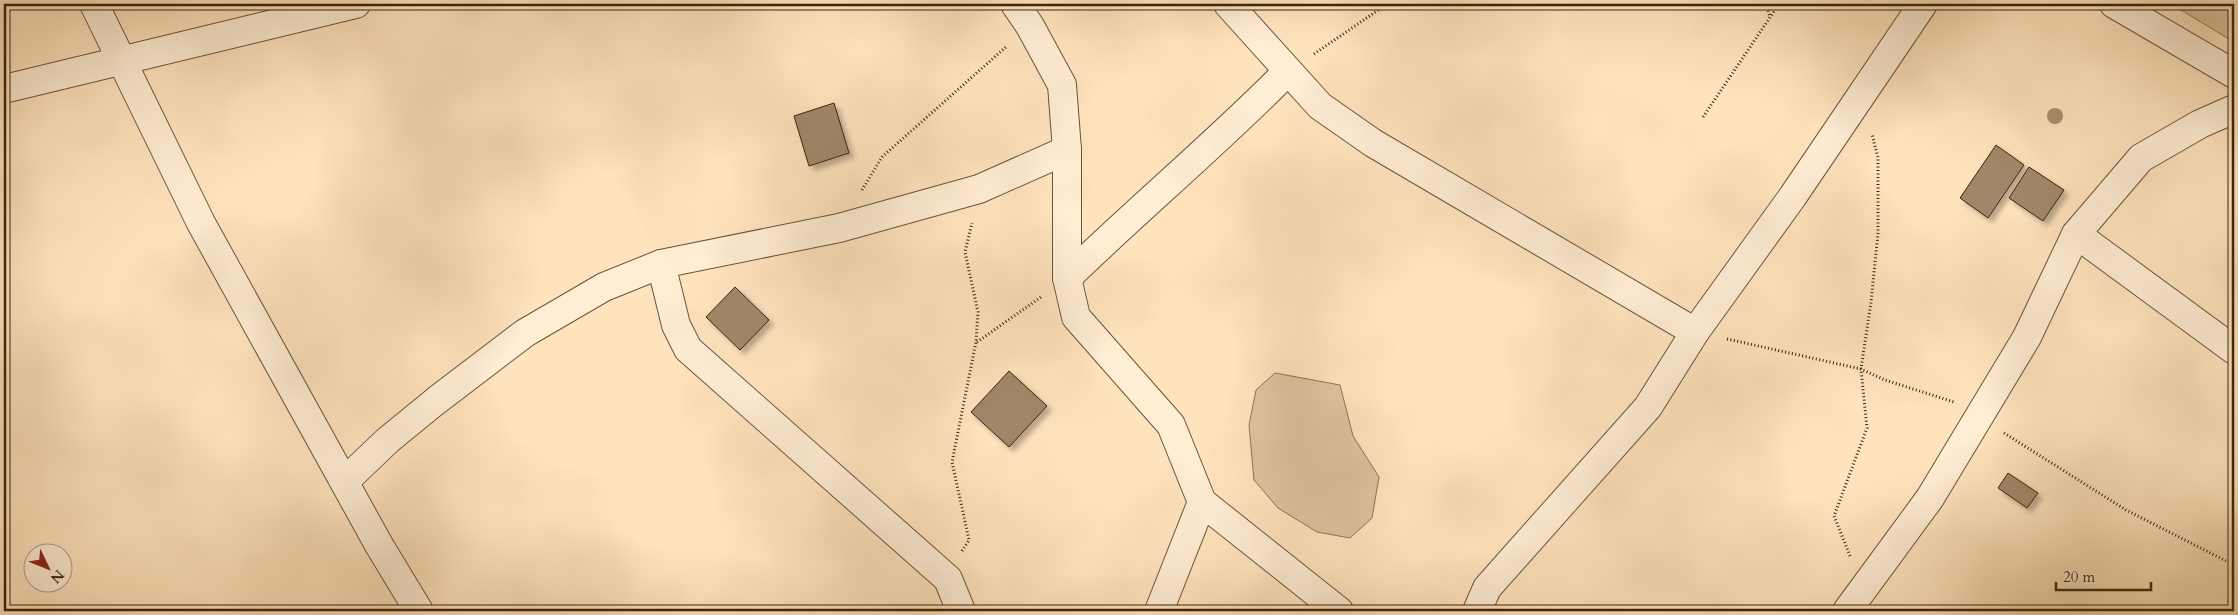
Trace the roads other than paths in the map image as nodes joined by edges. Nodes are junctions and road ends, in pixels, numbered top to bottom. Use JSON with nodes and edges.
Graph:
{"nodes":[{"id":1,"x":94,"y":4,"type":"edge"},
{"id":2,"x":356,"y":4,"type":"edge"},
{"id":3,"x":1015,"y":4,"type":"edge"},
{"id":4,"x":1228,"y":4,"type":"edge"},
{"id":5,"x":1924,"y":4,"type":"edge"},
{"id":6,"x":2114,"y":4,"type":"edge"},
{"id":7,"x":122,"y":60,"type":"junction"},
{"id":8,"x":1288,"y":71,"type":"junction"},
{"id":9,"x":2234,"y":74,"type":"edge"},
{"id":10,"x":4,"y":89,"type":"edge"},
{"id":11,"x":2234,"y":109,"type":"edge"},
{"id":12,"x":1067,"y":150,"type":"junction"},
{"id":13,"x":2076,"y":234,"type":"junction"},
{"id":14,"x":662,"y":264,"type":"junction"},
{"id":15,"x":1067,"y":278,"type":"junction"},
{"id":16,"x":1695,"y":332,"type":"junction"},
{"id":17,"x":2234,"y":350,"type":"edge"},
{"id":18,"x":345,"y":480,"type":"junction"},
{"id":19,"x":1202,"y":502,"type":"junction"},
{"id":20,"x":420,"y":611,"type":"edge"},
{"id":21,"x":961,"y":611,"type":"edge"},
{"id":22,"x":1159,"y":611,"type":"edge"},
{"id":23,"x":1339,"y":611,"type":"edge"},
{"id":24,"x":1477,"y":611,"type":"edge"},
{"id":25,"x":1846,"y":611,"type":"edge"}],
"edges":[{"from":1,"to":7,"type":"street"},
{"from":2,"to":7,"type":"street"},
{"from":3,"to":12,"type":"street"},
{"from":4,"to":8,"type":"street"},
{"from":5,"to":16,"type":"street"},
{"from":6,"to":9,"type":"street"},
{"from":7,"to":10,"type":"street"},
{"from":7,"to":18,"type":"street"},
{"from":8,"to":15,"type":"street"},
{"from":8,"to":16,"type":"street"},
{"from":11,"to":13,"type":"street"},
{"from":12,"to":14,"type":"street"},
{"from":12,"to":15,"type":"street"},
{"from":13,"to":17,"type":"street"},
{"from":13,"to":25,"type":"street"},
{"from":14,"to":18,"type":"street"},
{"from":14,"to":21,"type":"street"},
{"from":15,"to":19,"type":"street"},
{"from":16,"to":24,"type":"street"},
{"from":18,"to":20,"type":"street"},
{"from":19,"to":22,"type":"street"},
{"from":19,"to":23,"type":"street"}]}
